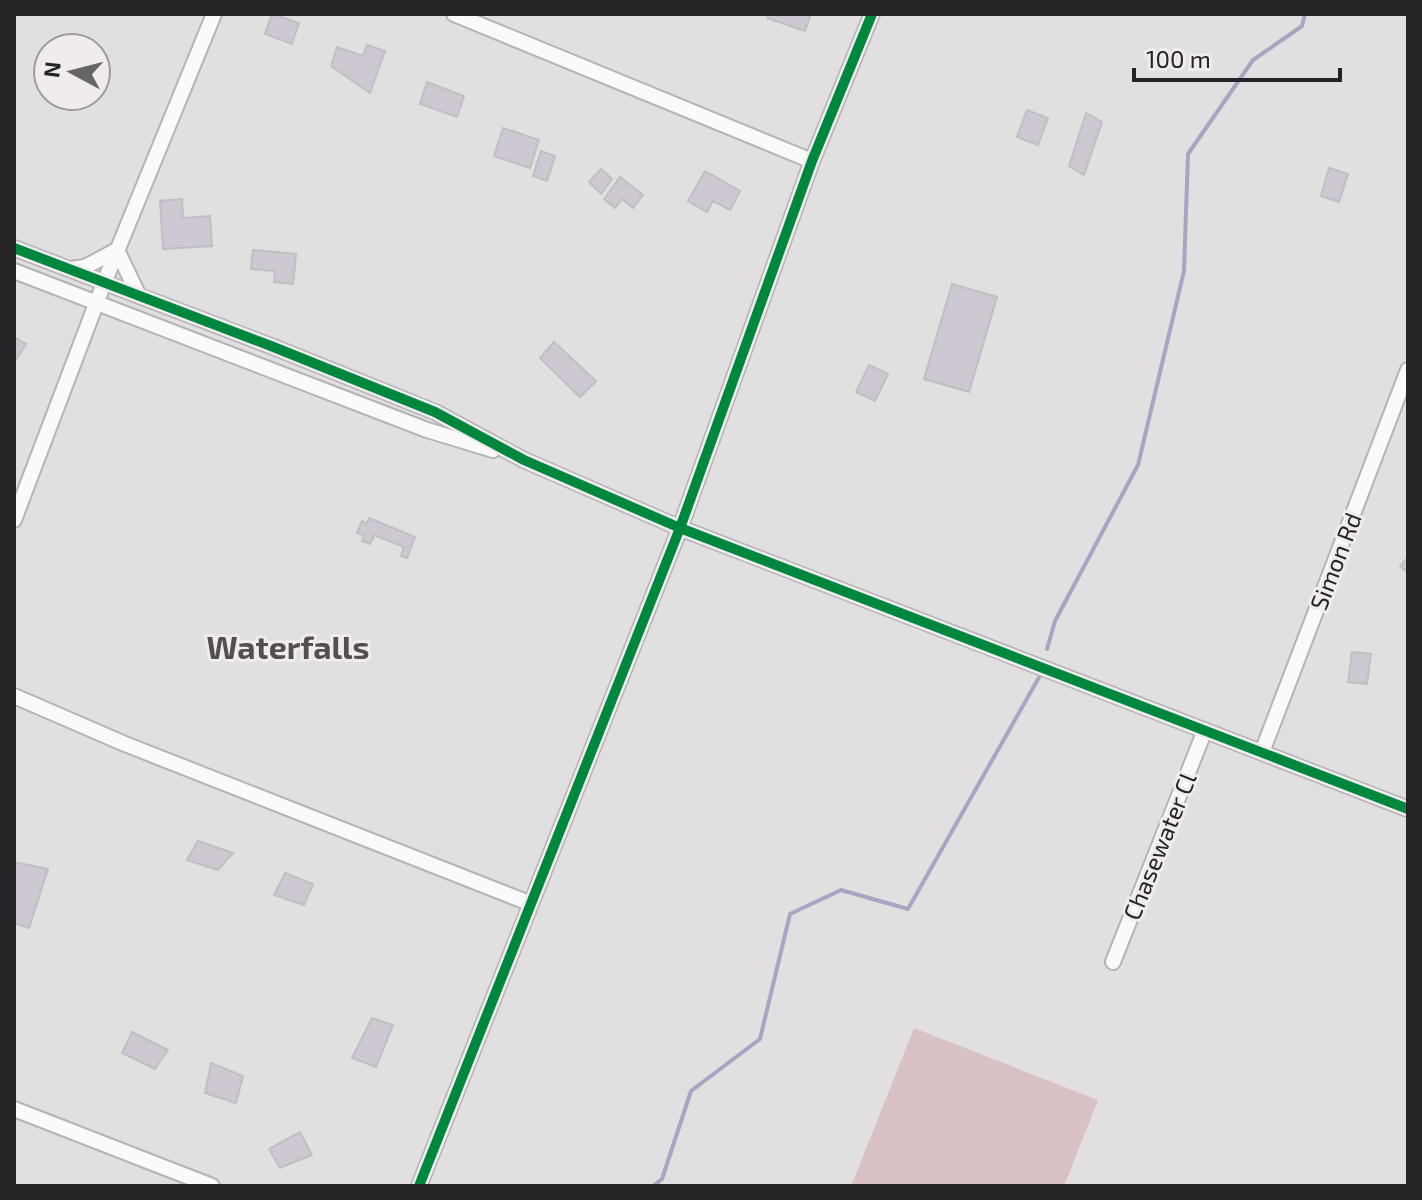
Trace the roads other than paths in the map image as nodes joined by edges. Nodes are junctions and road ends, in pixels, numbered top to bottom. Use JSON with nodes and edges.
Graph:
{"nodes":[{"id":1,"x":214,"y":14,"type":"edge"},
{"id":2,"x":454,"y":14,"type":"edge"},
{"id":3,"x":872,"y":14,"type":"edge"},
{"id":4,"x":812,"y":161,"type":"junction"},
{"id":5,"x":14,"y":248,"type":"edge"},
{"id":6,"x":117,"y":250,"type":"junction"},
{"id":7,"x":67,"y":269,"type":"junction"},
{"id":8,"x":14,"y":271,"type":"edge"},
{"id":9,"x":104,"y":283,"type":"junction"},
{"id":10,"x":139,"y":296,"type":"junction"},
{"id":11,"x":97,"y":303,"type":"junction"},
{"id":12,"x":1408,"y":370,"type":"edge"},
{"id":13,"x":524,"y":460,"type":"junction"},
{"id":14,"x":14,"y":520,"type":"edge"},
{"id":15,"x":680,"y":528,"type":"junction"},
{"id":16,"x":14,"y":696,"type":"edge"},
{"id":17,"x":1205,"y":730,"type":"junction"},
{"id":18,"x":1262,"y":752,"type":"junction"},
{"id":19,"x":1408,"y":809,"type":"edge"},
{"id":20,"x":529,"y":903,"type":"junction"},
{"id":21,"x":1113,"y":962,"type":"dead end"},
{"id":22,"x":14,"y":1109,"type":"edge"},
{"id":23,"x":212,"y":1186,"type":"edge"},
{"id":24,"x":419,"y":1186,"type":"edge"}],
"edges":[{"from":1,"to":6,"type":"street"},
{"from":2,"to":4,"type":"street"},
{"from":3,"to":4,"type":"street"},
{"from":4,"to":15,"type":"street"},
{"from":5,"to":7,"type":"street"},
{"from":6,"to":7,"type":"street"},
{"from":6,"to":9,"type":"street"},
{"from":6,"to":10,"type":"street"},
{"from":7,"to":9,"type":"street"},
{"from":8,"to":11,"type":"street"},
{"from":9,"to":10,"type":"street"},
{"from":9,"to":11,"type":"street"},
{"from":10,"to":13,"type":"street"},
{"from":11,"to":13,"type":"street"},
{"from":11,"to":14,"type":"street"},
{"from":12,"to":18,"type":"street","name":"Simon Rd"},
{"from":13,"to":15,"type":"street"},
{"from":15,"to":17,"type":"street"},
{"from":15,"to":20,"type":"street"},
{"from":16,"to":20,"type":"street"},
{"from":17,"to":18,"type":"street"},
{"from":17,"to":21,"type":"street","name":"Chasewater Cl"},
{"from":18,"to":19,"type":"street"},
{"from":20,"to":24,"type":"street"},
{"from":22,"to":23,"type":"street"}]}
